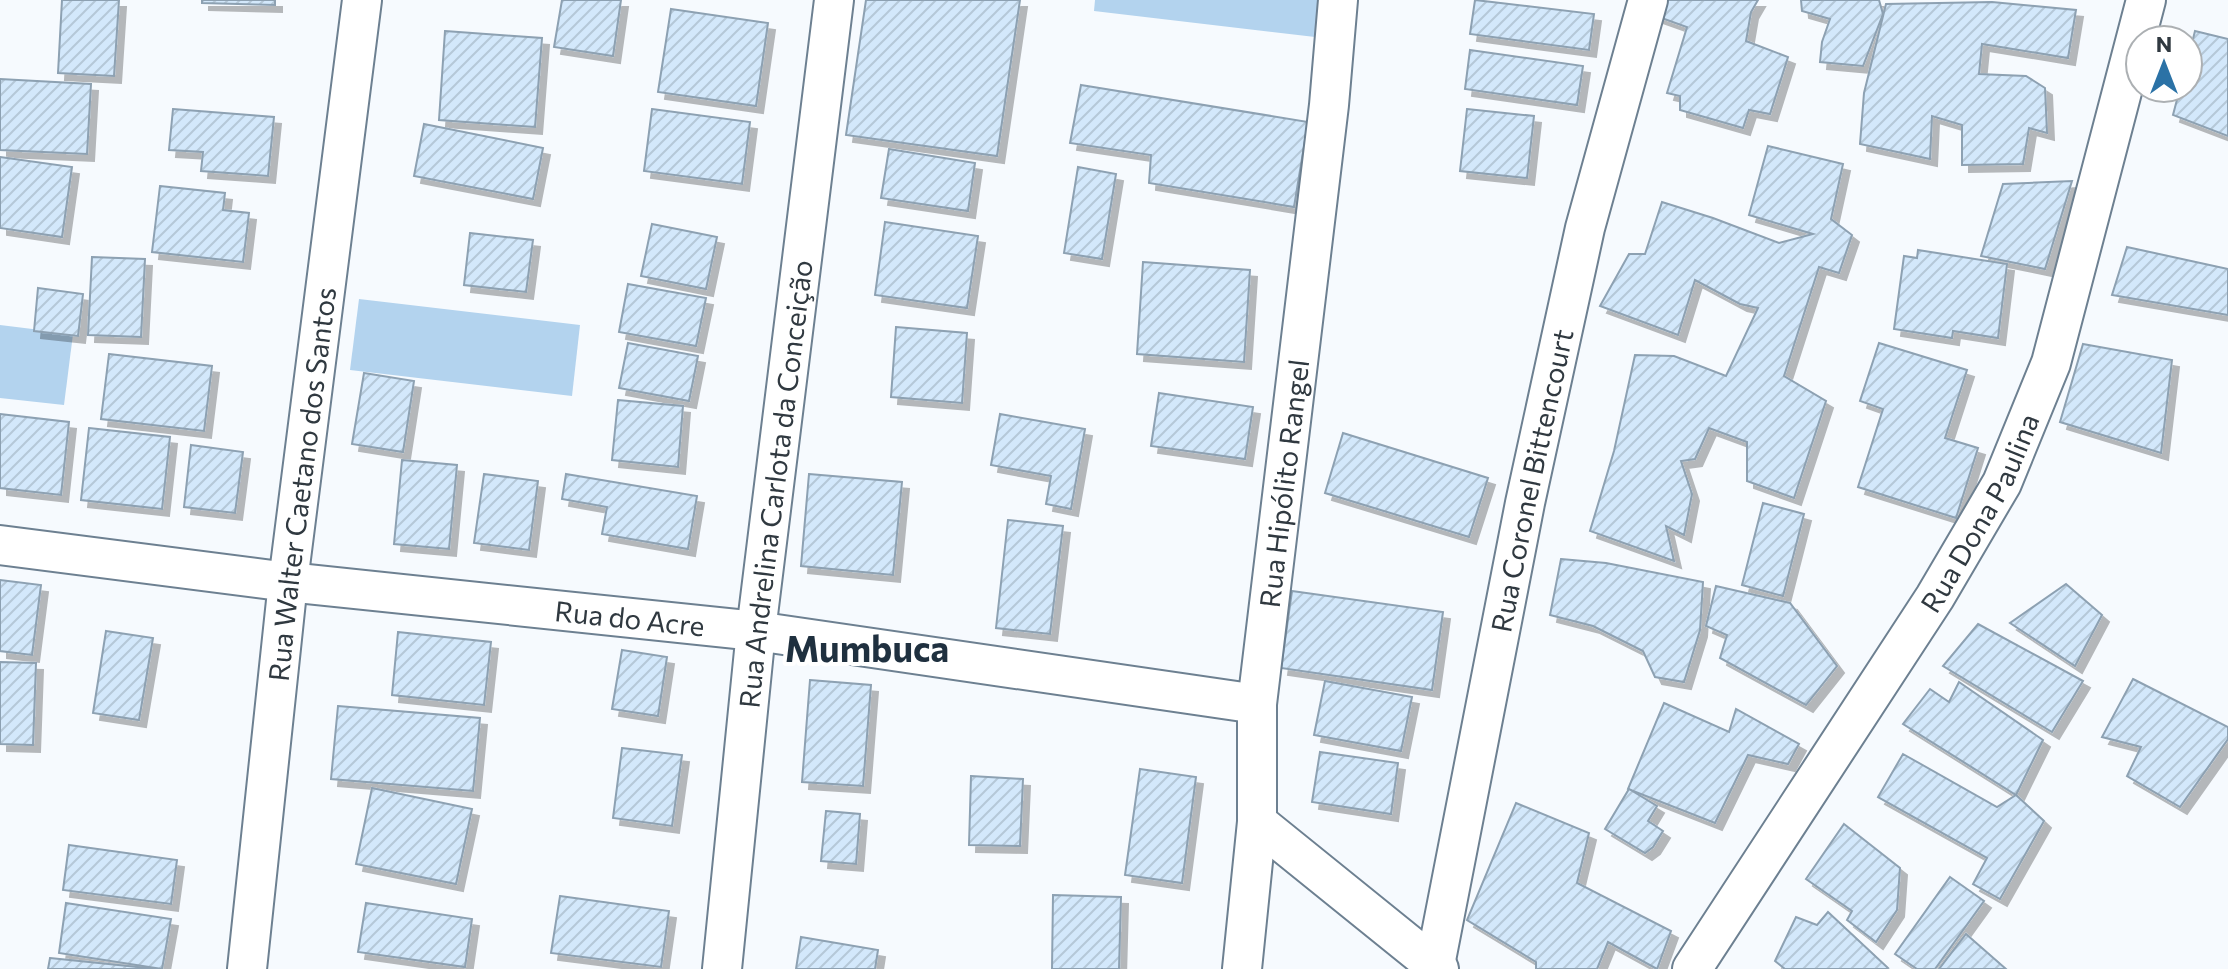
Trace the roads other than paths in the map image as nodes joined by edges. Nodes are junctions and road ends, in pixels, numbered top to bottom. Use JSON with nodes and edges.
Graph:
{"nodes":[{"id":1,"x":362,"y":0,"type":"edge"},
{"id":2,"x":834,"y":0,"type":"edge"},
{"id":3,"x":1338,"y":0,"type":"edge"},
{"id":4,"x":1648,"y":0,"type":"edge"},
{"id":5,"x":2146,"y":0,"type":"edge"},
{"id":6,"x":0,"y":545,"type":"edge"},
{"id":7,"x":288,"y":582,"type":"junction"},
{"id":8,"x":756,"y":631,"type":"junction"},
{"id":9,"x":1257,"y":704,"type":"junction"},
{"id":10,"x":1257,"y":822,"type":"junction"},
{"id":11,"x":1437,"y":967,"type":"edge"},
{"id":12,"x":247,"y":969,"type":"edge"},
{"id":13,"x":722,"y":969,"type":"edge"},
{"id":14,"x":1242,"y":969,"type":"edge"},
{"id":15,"x":1692,"y":969,"type":"edge"}],
"edges":[{"from":1,"to":7,"type":"street","name":"Rua Walter Caetano dos Santos"},
{"from":2,"to":8,"type":"street","name":"Rua Andrelina Carlota da Conceição"},
{"from":3,"to":9,"type":"street","name":"Rua Hipólito Rangel"},
{"from":4,"to":11,"type":"street","name":"Rua Coronel Bittencourt"},
{"from":5,"to":15,"type":"street","name":"Rua Dona Paulina"},
{"from":6,"to":7,"type":"street","name":"Rua do Acre"},
{"from":7,"to":8,"type":"street","name":"Rua do Acre"},
{"from":7,"to":12,"type":"street","name":"Rua Walter Caetano dos Santos"},
{"from":8,"to":9,"type":"street","name":"Rua do Acre"},
{"from":8,"to":13,"type":"street","name":"Rua Andrelina Carlota da Conceição"},
{"from":9,"to":10,"type":"street","name":"Rua Hipólito Rangel"},
{"from":10,"to":11,"type":"street"},
{"from":10,"to":14,"type":"street","name":"Rua Hipólito Rangel"}]}
